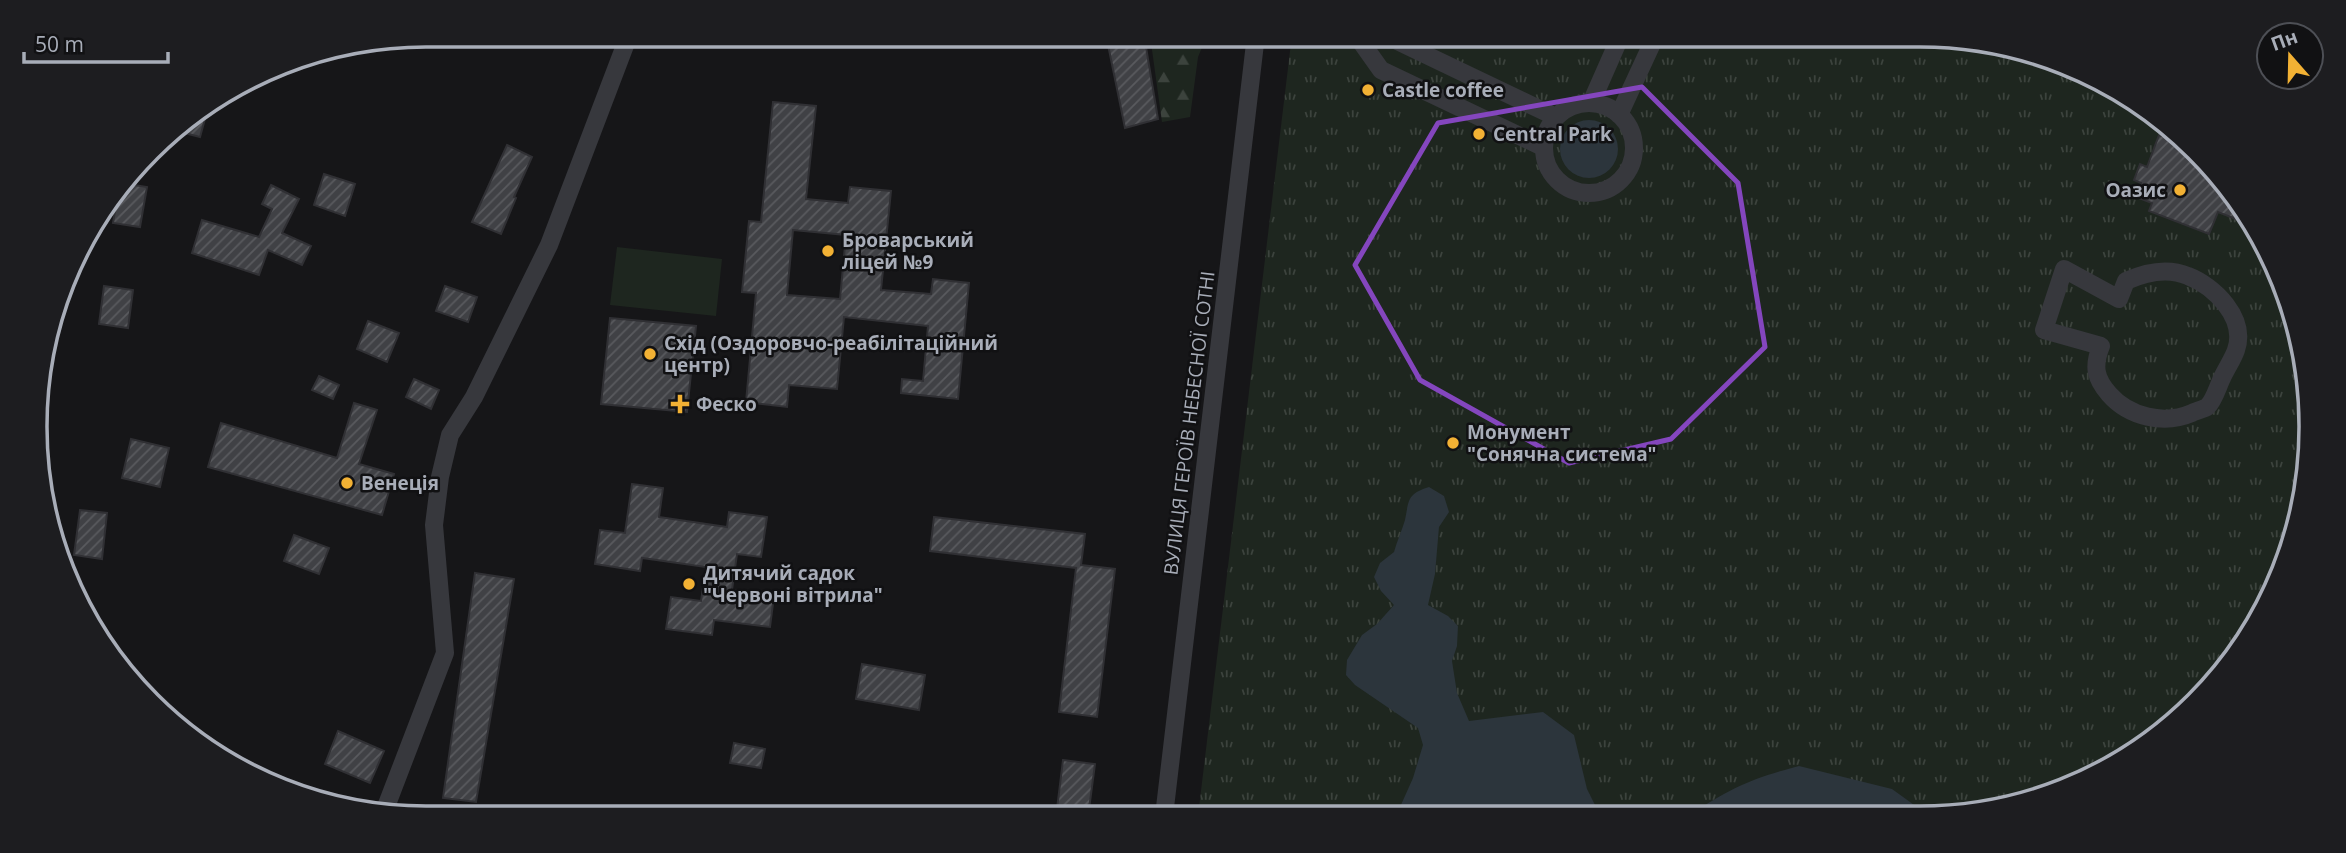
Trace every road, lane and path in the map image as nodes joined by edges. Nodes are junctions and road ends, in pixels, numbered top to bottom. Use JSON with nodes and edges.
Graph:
{"nodes":[{"id":1,"x":624,"y":47,"type":"edge"},
{"id":2,"x":1255,"y":47,"type":"edge"},
{"id":3,"x":1363,"y":47,"type":"edge"},
{"id":4,"x":1410,"y":47,"type":"edge"},
{"id":5,"x":1616,"y":47,"type":"edge"},
{"id":6,"x":1650,"y":47,"type":"edge"},
{"id":7,"x":1591,"y":103,"type":"junction"},
{"id":8,"x":1619,"y":115,"type":"junction"},
{"id":9,"x":1556,"y":117,"type":"junction"},
{"id":10,"x":1544,"y":147,"type":"junction"},
{"id":11,"x":2095,"y":362,"type":"joint"},
{"id":12,"x":387,"y":804,"type":"edge"},
{"id":13,"x":1165,"y":806,"type":"edge"}],
"edges":[{"from":1,"to":12,"type":"street"},
{"from":2,"to":13,"type":"street","name":"ВУЛИЦЯ ГЕРОЇВ НЕБЕСНОЇ СОТНІ"},
{"from":3,"to":10,"type":"street"},
{"from":4,"to":9,"type":"street"},
{"from":5,"to":7,"type":"street"},
{"from":6,"to":8,"type":"street"},
{"from":7,"to":8,"type":"street"},
{"from":7,"to":9,"type":"street"},
{"from":8,"to":10,"type":"street"},
{"from":9,"to":10,"type":"street"},
{"from":11,"to":11,"type":"street"}]}
